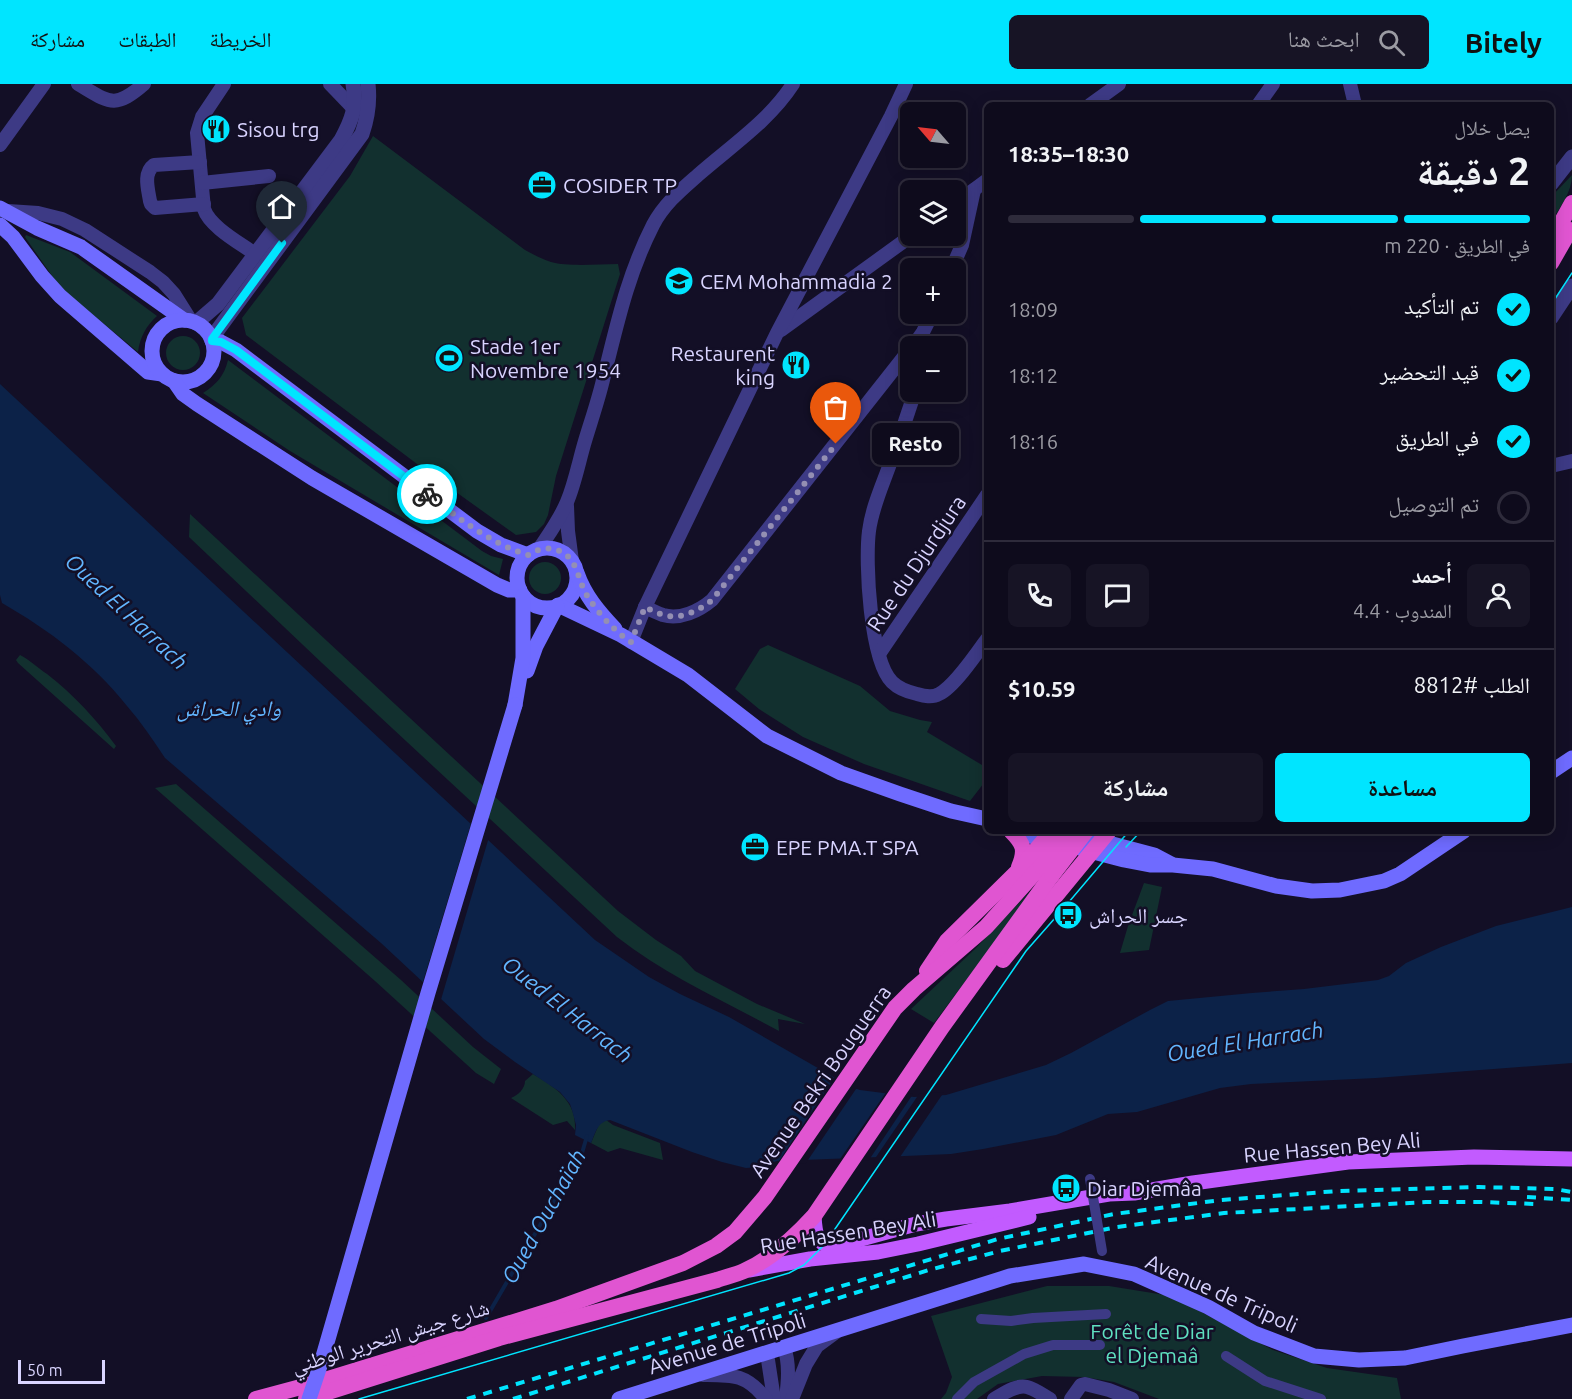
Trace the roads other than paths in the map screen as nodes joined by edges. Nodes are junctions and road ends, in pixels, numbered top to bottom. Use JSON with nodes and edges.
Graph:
{"nodes":[{"id":1,"x":44,"y":84,"type":"edge"},
{"id":2,"x":78,"y":84,"type":"edge"},
{"id":3,"x":144,"y":84,"type":"edge"},
{"id":4,"x":225,"y":84,"type":"edge"},
{"id":5,"x":330,"y":84,"type":"edge"},
{"id":6,"x":353,"y":84,"type":"edge"},
{"id":7,"x":368,"y":84,"type":"edge"},
{"id":8,"x":793,"y":84,"type":"edge"},
{"id":9,"x":906,"y":84,"type":"edge"},
{"id":10,"x":1119,"y":84,"type":"edge"},
{"id":11,"x":1273,"y":84,"type":"edge"},
{"id":12,"x":1350,"y":84,"type":"edge"},
{"id":13,"x":1094,"y":102,"type":"edge"},
{"id":14,"x":1260,"y":102,"type":"edge"},
{"id":15,"x":1354,"y":102,"type":"edge"},
{"id":16,"x":354,"y":109,"type":"junction"},
{"id":17,"x":0,"y":146,"type":"edge"},
{"id":18,"x":1572,"y":157,"type":"edge"},
{"id":19,"x":200,"y":162,"type":"junction"},
{"id":20,"x":269,"y":176,"type":"dead end"},
{"id":21,"x":1554,"y":180,"type":"edge"},
{"id":22,"x":984,"y":182,"type":"edge"},
{"id":23,"x":202,"y":183,"type":"junction"},
{"id":24,"x":974,"y":190,"type":"junction"},
{"id":25,"x":966,"y":196,"type":"edge"},
{"id":26,"x":1572,"y":203,"type":"edge"},
{"id":27,"x":204,"y":204,"type":"junction"},
{"id":28,"x":2,"y":215,"type":"edge"},
{"id":29,"x":1572,"y":226,"type":"edge"},
{"id":30,"x":1554,"y":236,"type":"edge"},
{"id":31,"x":900,"y":244,"type":"edge"},
{"id":32,"x":255,"y":254,"type":"junction"},
{"id":33,"x":956,"y":258,"type":"edge"},
{"id":34,"x":1554,"y":258,"type":"edge"},
{"id":35,"x":1572,"y":286,"type":"edge"},
{"id":36,"x":1554,"y":313,"type":"edge"},
{"id":37,"x":191,"y":321,"type":"junction"},
{"id":38,"x":777,"y":333,"type":"junction"},
{"id":39,"x":212,"y":340,"type":"junction"},
{"id":40,"x":900,"y":363,"type":"edge"},
{"id":41,"x":168,"y":378,"type":"junction"},
{"id":42,"x":912,"y":402,"type":"edge"},
{"id":43,"x":1572,"y":461,"type":"edge"},
{"id":44,"x":1554,"y":465,"type":"edge"},
{"id":45,"x":984,"y":499,"type":"edge"},
{"id":46,"x":567,"y":501,"type":"junction"},
{"id":47,"x":533,"y":552,"type":"junction"},
{"id":48,"x":574,"y":567,"type":"junction"},
{"id":49,"x":522,"y":593,"type":"junction"},
{"id":50,"x":557,"y":606,"type":"junction"},
{"id":51,"x":645,"y":607,"type":"junction"},
{"id":52,"x":626,"y":638,"type":"junction"},
{"id":53,"x":984,"y":643,"type":"edge"},
{"id":54,"x":879,"y":654,"type":"junction"},
{"id":55,"x":515,"y":705,"type":"junction"},
{"id":56,"x":1572,"y":758,"type":"edge"},
{"id":57,"x":1554,"y":770,"type":"edge"},
{"id":58,"x":984,"y":818,"type":"edge"},
{"id":59,"x":1015,"y":834,"type":"edge"},
{"id":60,"x":1050,"y":834,"type":"edge"},
{"id":61,"x":1069,"y":834,"type":"edge"},
{"id":62,"x":1070,"y":834,"type":"edge"},
{"id":63,"x":1083,"y":834,"type":"edge"},
{"id":64,"x":1460,"y":834,"type":"edge"},
{"id":65,"x":1096,"y":843,"type":"edge"},
{"id":66,"x":1018,"y":871,"type":"junction"},
{"id":67,"x":1047,"y":871,"type":"junction"},
{"id":68,"x":914,"y":989,"type":"junction"},
{"id":69,"x":942,"y":1027,"type":"junction"},
{"id":70,"x":1572,"y":1159,"type":"edge"},
{"id":71,"x":1090,"y":1179,"type":"dead end"},
{"id":72,"x":1134,"y":1193,"type":"junction"},
{"id":73,"x":814,"y":1216,"type":"junction"},
{"id":74,"x":735,"y":1232,"type":"joint"},
{"id":75,"x":1102,"y":1251,"type":"dead end"},
{"id":76,"x":744,"y":1271,"type":"junction"},
{"id":77,"x":1106,"y":1314,"type":"dead end"},
{"id":78,"x":981,"y":1319,"type":"dead end"},
{"id":79,"x":1572,"y":1325,"type":"edge"},
{"id":80,"x":839,"y":1330,"type":"junction"},
{"id":81,"x":1100,"y":1345,"type":"dead end"},
{"id":82,"x":784,"y":1347,"type":"junction"},
{"id":83,"x":765,"y":1353,"type":"junction"},
{"id":84,"x":1226,"y":1356,"type":"dead end"},
{"id":85,"x":695,"y":1375,"type":"junction"},
{"id":86,"x":256,"y":1399,"type":"edge"},
{"id":87,"x":307,"y":1399,"type":"edge"},
{"id":88,"x":620,"y":1399,"type":"edge"},
{"id":89,"x":766,"y":1399,"type":"edge"},
{"id":90,"x":774,"y":1399,"type":"edge"},
{"id":91,"x":786,"y":1399,"type":"edge"},
{"id":92,"x":792,"y":1399,"type":"edge"},
{"id":93,"x":957,"y":1399,"type":"edge"},
{"id":94,"x":994,"y":1399,"type":"edge"},
{"id":95,"x":1009,"y":1399,"type":"edge"},
{"id":96,"x":1050,"y":1399,"type":"edge"},
{"id":97,"x":1071,"y":1399,"type":"edge"},
{"id":98,"x":1132,"y":1399,"type":"edge"},
{"id":99,"x":1321,"y":1399,"type":"edge"}],
"edges":[{"from":1,"to":17,"type":"street"},
{"from":2,"to":3,"type":"street"},
{"from":4,"to":19,"type":"street"},
{"from":5,"to":16,"type":"street"},
{"from":6,"to":16,"type":"street"},
{"from":7,"to":39,"type":"street"},
{"from":8,"to":46,"type":"street"},
{"from":9,"to":38,"type":"street"},
{"from":10,"to":13,"type":"street"},
{"from":11,"to":14,"type":"street"},
{"from":12,"to":15,"type":"street"},
{"from":16,"to":32,"type":"street"},
{"from":18,"to":21,"type":"street"},
{"from":19,"to":23,"type":"street"},
{"from":19,"to":27,"type":"street"},
{"from":20,"to":23,"type":"street"},
{"from":22,"to":24,"type":"street"},
{"from":23,"to":27,"type":"street"},
{"from":24,"to":25,"type":"street"},
{"from":24,"to":33,"type":"street"},
{"from":26,"to":30,"type":"highway"},
{"from":27,"to":32,"type":"street"},
{"from":28,"to":37,"type":"main road"},
{"from":28,"to":41,"type":"main road"},
{"from":29,"to":34,"type":"highway"},
{"from":31,"to":38,"type":"street"},
{"from":32,"to":37,"type":"street"},
{"from":35,"to":36,"type":"street"},
{"from":37,"to":39,"type":"main road"},
{"from":37,"to":41,"type":"main road"},
{"from":38,"to":51,"type":"street"},
{"from":39,"to":41,"type":"main road"},
{"from":39,"to":47,"type":"main road"},
{"from":40,"to":51,"type":"street"},
{"from":41,"to":49,"type":"main road"},
{"from":42,"to":54,"type":"street"},
{"from":43,"to":44,"type":"street"},
{"from":45,"to":54,"type":"street","name":"Rue du Djurdjura"},
{"from":46,"to":47,"type":"street"},
{"from":46,"to":48,"type":"street"},
{"from":47,"to":48,"type":"main road"},
{"from":47,"to":49,"type":"main road"},
{"from":48,"to":50,"type":"main road"},
{"from":48,"to":52,"type":"main road"},
{"from":49,"to":50,"type":"main road"},
{"from":49,"to":55,"type":"main road"},
{"from":50,"to":52,"type":"main road"},
{"from":50,"to":55,"type":"main road"},
{"from":51,"to":52,"type":"street"},
{"from":52,"to":58,"type":"main road"},
{"from":53,"to":54,"type":"street"},
{"from":55,"to":87,"type":"main road","bridge":true},
{"from":56,"to":57,"type":"main road"},
{"from":59,"to":66,"type":"highway"},
{"from":60,"to":65,"type":"highway"},
{"from":60,"to":66,"type":"highway"},
{"from":61,"to":67,"type":"highway","name":"Avenue Bekri Bouguerra","bridge":true},
{"from":62,"to":65,"type":"main road"},
{"from":63,"to":67,"type":"highway","name":"Avenue Bekri Bouguerra","bridge":true},
{"from":64,"to":65,"type":"main road"},
{"from":65,"to":69,"type":"highway"},
{"from":66,"to":68,"type":"highway"},
{"from":67,"to":68,"type":"highway","name":"Avenue Bekri Bouguerra"},
{"from":67,"to":69,"type":"highway","name":"Avenue Bekri Bouguerra"},
{"from":68,"to":74,"type":"highway","name":"Avenue Bekri Bouguerra"},
{"from":69,"to":73,"type":"highway","name":"Avenue Bekri Bouguerra"},
{"from":70,"to":72,"type":"main road","name":"Rue Hassen Bey Ali"},
{"from":71,"to":75,"type":"street","bridge":true},
{"from":72,"to":73,"type":"main road","name":"Rue Hassen Bey Ali"},
{"from":72,"to":76,"type":"main road","name":"Rue Hassen Bey Ali"},
{"from":73,"to":76,"type":"highway","name":"شارع جيش التحرير الوطني"},
{"from":74,"to":86,"type":"highway","name":"شارع جيش التحرير الوطني"},
{"from":76,"to":87,"type":"highway","name":"شارع جيش التحرير الوطني"},
{"from":77,"to":78,"type":"street"},
{"from":79,"to":80,"type":"main road","name":"Avenue de Tripoli"},
{"from":80,"to":82,"type":"main road","name":"Avenue de Tripoli"},
{"from":80,"to":92,"type":"street"},
{"from":81,"to":93,"type":"street"},
{"from":82,"to":83,"type":"main road","name":"Avenue de Tripoli"},
{"from":82,"to":91,"type":"street"},
{"from":83,"to":85,"type":"main road","name":"Avenue de Tripoli"},
{"from":83,"to":90,"type":"street"},
{"from":84,"to":99,"type":"street"},
{"from":85,"to":88,"type":"main road","name":"Avenue de Tripoli"},
{"from":85,"to":89,"type":"street"},
{"from":94,"to":95,"type":"street"},
{"from":94,"to":96,"type":"street"},
{"from":97,"to":98,"type":"street"}]}
